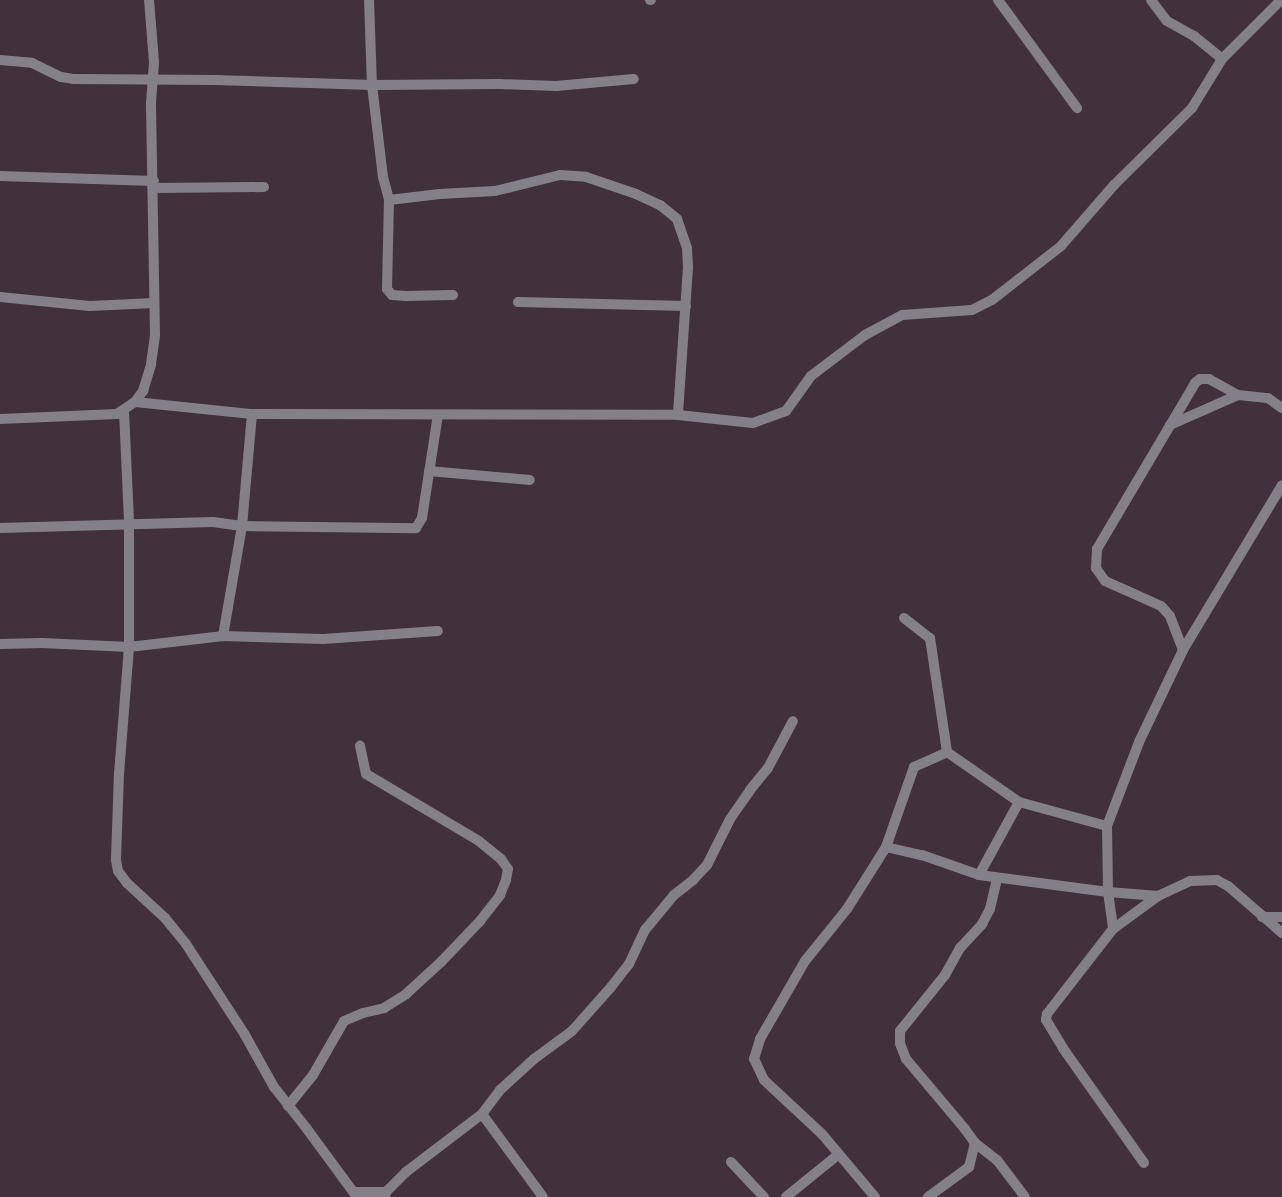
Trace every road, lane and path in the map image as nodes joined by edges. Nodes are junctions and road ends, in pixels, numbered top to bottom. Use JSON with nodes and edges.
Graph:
{"nodes":[{"id":1,"x":149,"y":0,"type":"edge"},
{"id":2,"x":369,"y":0,"type":"edge"},
{"id":3,"x":998,"y":0,"type":"edge"},
{"id":4,"x":1151,"y":0,"type":"edge"},
{"id":5,"x":1281,"y":0,"type":"edge"},
{"id":6,"x":1222,"y":59,"type":"junction"},
{"id":7,"x":0,"y":60,"type":"edge"},
{"id":8,"x":153,"y":80,"type":"junction"},
{"id":9,"x":634,"y":80,"type":"dead end"},
{"id":10,"x":372,"y":85,"type":"junction"},
{"id":11,"x":1077,"y":108,"type":"dead end"},
{"id":12,"x":0,"y":176,"type":"edge"},
{"id":13,"x":154,"y":184,"type":"junction"},
{"id":14,"x":264,"y":187,"type":"dead end"},
{"id":15,"x":389,"y":200,"type":"junction"},
{"id":16,"x":453,"y":295,"type":"dead end"},
{"id":17,"x":0,"y":297,"type":"edge"},
{"id":18,"x":518,"y":302,"type":"dead end"},
{"id":19,"x":154,"y":303,"type":"junction"},
{"id":20,"x":686,"y":306,"type":"junction"},
{"id":21,"x":1238,"y":395,"type":"junction"},
{"id":22,"x":135,"y":402,"type":"junction"},
{"id":23,"x":1282,"y":408,"type":"edge"},
{"id":24,"x":124,"y":411,"type":"junction"},
{"id":25,"x":252,"y":414,"type":"junction"},
{"id":26,"x":438,"y":414,"type":"junction"},
{"id":27,"x":678,"y":415,"type":"junction"},
{"id":28,"x":0,"y":419,"type":"edge"},
{"id":29,"x":1170,"y":425,"type":"junction"},
{"id":30,"x":429,"y":471,"type":"junction"},
{"id":31,"x":530,"y":480,"type":"dead end"},
{"id":32,"x":1282,"y":485,"type":"edge"},
{"id":33,"x":129,"y":523,"type":"junction"},
{"id":34,"x":242,"y":526,"type":"junction"},
{"id":35,"x":0,"y":528,"type":"edge"},
{"id":36,"x":904,"y":618,"type":"dead end"},
{"id":37,"x":438,"y":631,"type":"dead end"},
{"id":38,"x":223,"y":636,"type":"junction"},
{"id":39,"x":0,"y":644,"type":"edge"},
{"id":40,"x":129,"y":647,"type":"junction"},
{"id":41,"x":1182,"y":650,"type":"junction"},
{"id":42,"x":793,"y":720,"type":"dead end"},
{"id":43,"x":360,"y":746,"type":"dead end"},
{"id":44,"x":947,"y":752,"type":"junction"},
{"id":45,"x":1019,"y":802,"type":"junction"},
{"id":46,"x":1107,"y":826,"type":"junction"},
{"id":47,"x":886,"y":847,"type":"junction"},
{"id":48,"x":980,"y":875,"type":"junction"},
{"id":49,"x":997,"y":878,"type":"junction"},
{"id":50,"x":1108,"y":892,"type":"junction"},
{"id":51,"x":1158,"y":896,"type":"junction"},
{"id":52,"x":1262,"y":917,"type":"junction"},
{"id":53,"x":1282,"y":917,"type":"edge"},
{"id":54,"x":1113,"y":929,"type":"junction"},
{"id":55,"x":1282,"y":933,"type":"edge"},
{"id":56,"x":288,"y":1106,"type":"junction"},
{"id":57,"x":482,"y":1114,"type":"junction"},
{"id":58,"x":974,"y":1143,"type":"junction"},
{"id":59,"x":839,"y":1154,"type":"junction"},
{"id":60,"x":731,"y":1162,"type":"dead end"},
{"id":61,"x":1144,"y":1164,"type":"dead end"},
{"id":62,"x":356,"y":1195,"type":"edge"},
{"id":63,"x":386,"y":1195,"type":"edge"},
{"id":64,"x":543,"y":1197,"type":"edge"},
{"id":65,"x":764,"y":1197,"type":"edge"},
{"id":66,"x":786,"y":1197,"type":"edge"},
{"id":67,"x":875,"y":1197,"type":"edge"},
{"id":68,"x":928,"y":1197,"type":"edge"},
{"id":69,"x":1025,"y":1197,"type":"edge"}],
"edges":[{"from":1,"to":8,"type":"street"},
{"from":2,"to":10,"type":"street"},
{"from":3,"to":11,"type":"street"},
{"from":4,"to":6,"type":"street"},
{"from":5,"to":6,"type":"street"},
{"from":6,"to":27,"type":"street"},
{"from":7,"to":8,"type":"street"},
{"from":8,"to":10,"type":"street"},
{"from":8,"to":13,"type":"street"},
{"from":9,"to":10,"type":"street"},
{"from":10,"to":15,"type":"street"},
{"from":12,"to":13,"type":"street"},
{"from":13,"to":14,"type":"street"},
{"from":13,"to":19,"type":"street"},
{"from":15,"to":16,"type":"street"},
{"from":15,"to":20,"type":"street"},
{"from":17,"to":19,"type":"street"},
{"from":18,"to":20,"type":"street"},
{"from":19,"to":22,"type":"street"},
{"from":20,"to":27,"type":"street"},
{"from":21,"to":23,"type":"street"},
{"from":21,"to":29,"type":"street"},
{"from":21,"to":29,"type":"street"},
{"from":22,"to":24,"type":"street"},
{"from":22,"to":25,"type":"street"},
{"from":24,"to":28,"type":"street"},
{"from":24,"to":33,"type":"street"},
{"from":25,"to":26,"type":"street"},
{"from":25,"to":34,"type":"street"},
{"from":26,"to":27,"type":"street"},
{"from":26,"to":30,"type":"street"},
{"from":29,"to":41,"type":"street"},
{"from":30,"to":31,"type":"street"},
{"from":30,"to":34,"type":"street"},
{"from":32,"to":41,"type":"street"},
{"from":33,"to":34,"type":"street"},
{"from":33,"to":35,"type":"street"},
{"from":33,"to":40,"type":"street"},
{"from":34,"to":38,"type":"street"},
{"from":36,"to":44,"type":"street"},
{"from":37,"to":38,"type":"street"},
{"from":38,"to":40,"type":"street"},
{"from":39,"to":40,"type":"street"},
{"from":40,"to":56,"type":"street"},
{"from":41,"to":46,"type":"street"},
{"from":42,"to":57,"type":"street"},
{"from":43,"to":56,"type":"street"},
{"from":44,"to":45,"type":"street"},
{"from":44,"to":47,"type":"street"},
{"from":45,"to":46,"type":"street"},
{"from":45,"to":48,"type":"street"},
{"from":46,"to":50,"type":"street"},
{"from":47,"to":48,"type":"street"},
{"from":47,"to":59,"type":"street"},
{"from":48,"to":49,"type":"street"},
{"from":49,"to":50,"type":"street"},
{"from":49,"to":58,"type":"street"},
{"from":50,"to":51,"type":"street"},
{"from":50,"to":54,"type":"street"},
{"from":51,"to":52,"type":"street"},
{"from":51,"to":54,"type":"street"},
{"from":52,"to":53,"type":"street"},
{"from":52,"to":55,"type":"street"},
{"from":54,"to":61,"type":"street"},
{"from":56,"to":62,"type":"street"},
{"from":57,"to":63,"type":"street"},
{"from":57,"to":64,"type":"street"},
{"from":58,"to":68,"type":"street"},
{"from":58,"to":69,"type":"street"},
{"from":59,"to":66,"type":"street"},
{"from":59,"to":67,"type":"street"},
{"from":60,"to":65,"type":"street"},
{"from":62,"to":63,"type":"street"}]}
